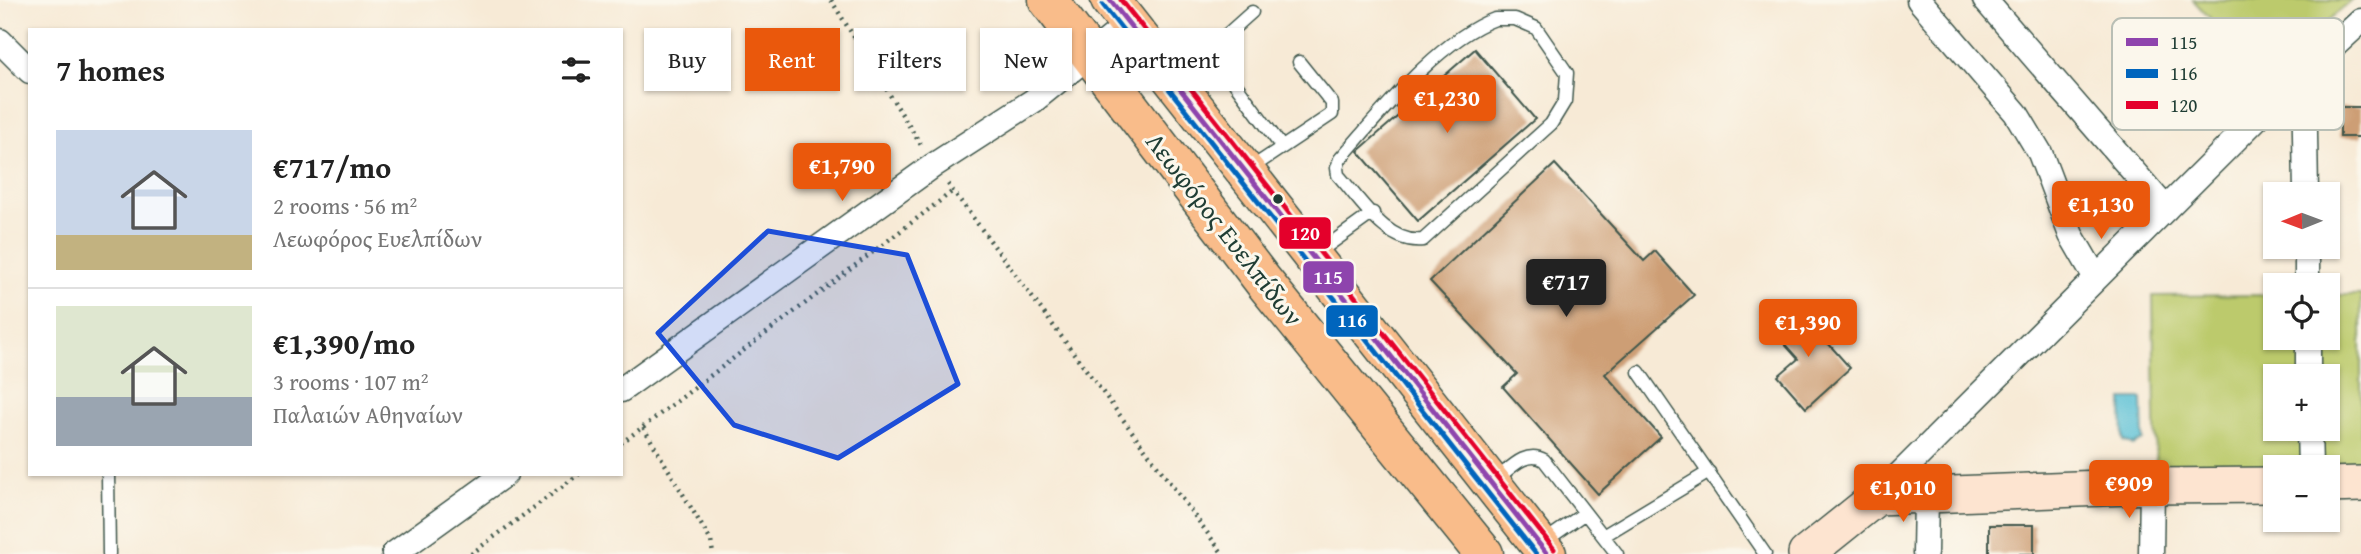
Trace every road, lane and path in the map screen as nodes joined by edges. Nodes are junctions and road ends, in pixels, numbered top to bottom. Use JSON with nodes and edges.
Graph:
{"nodes":[{"id":1,"x":831,"y":0,"type":"edge"},
{"id":2,"x":1048,"y":0,"type":"edge"},
{"id":3,"x":1919,"y":0,"type":"edge"},
{"id":4,"x":1986,"y":0,"type":"edge"},
{"id":5,"x":1119,"y":12,"type":"edge"},
{"id":6,"x":1252,"y":12,"type":"dead end"},
{"id":7,"x":2361,"y":21,"type":"edge"},
{"id":8,"x":1108,"y":28,"type":"edge"},
{"id":9,"x":1132,"y":28,"type":"edge"},
{"id":10,"x":1235,"y":28,"type":"edge"},
{"id":11,"x":2344,"y":37,"type":"edge"},
{"id":12,"x":0,"y":41,"type":"edge"},
{"id":13,"x":1086,"y":50,"type":"edge"},
{"id":14,"x":1086,"y":58,"type":"edge"},
{"id":15,"x":1299,"y":62,"type":"dead end"},
{"id":16,"x":28,"y":69,"type":"edge"},
{"id":17,"x":1118,"y":91,"type":"edge"},
{"id":18,"x":1182,"y":91,"type":"edge"},
{"id":19,"x":1240,"y":91,"type":"edge"},
{"id":20,"x":2246,"y":130,"type":"edge"},
{"id":21,"x":2305,"y":130,"type":"edge"},
{"id":22,"x":1281,"y":146,"type":"junction"},
{"id":23,"x":934,"y":165,"type":"junction"},
{"id":24,"x":1245,"y":172,"type":"junction"},
{"id":25,"x":2306,"y":182,"type":"edge"},
{"id":26,"x":953,"y":191,"type":"junction"},
{"id":27,"x":2166,"y":209,"type":"junction"},
{"id":28,"x":1373,"y":213,"type":"junction"},
{"id":29,"x":1312,"y":257,"type":"junction"},
{"id":30,"x":2096,"y":278,"type":"junction"},
{"id":31,"x":1639,"y":372,"type":"dead end"},
{"id":32,"x":623,"y":389,"type":"edge"},
{"id":33,"x":643,"y":427,"type":"junction"},
{"id":34,"x":623,"y":442,"type":"edge"},
{"id":35,"x":1709,"y":472,"type":"junction"},
{"id":36,"x":108,"y":476,"type":"edge"},
{"id":37,"x":502,"y":476,"type":"edge"},
{"id":38,"x":576,"y":476,"type":"edge"},
{"id":39,"x":1491,"y":483,"type":"junction"},
{"id":40,"x":2361,"y":484,"type":"edge"},
{"id":41,"x":2263,"y":485,"type":"edge"},
{"id":42,"x":2340,"y":485,"type":"edge"},
{"id":43,"x":2152,"y":486,"type":"junction"},
{"id":44,"x":1926,"y":495,"type":"junction"},
{"id":45,"x":1877,"y":496,"type":"junction"},
{"id":46,"x":1585,"y":513,"type":"junction"},
{"id":47,"x":1604,"y":536,"type":"junction"},
{"id":48,"x":1543,"y":550,"type":"edge"},
{"id":49,"x":109,"y":554,"type":"edge"},
{"id":50,"x":394,"y":554,"type":"edge"},
{"id":51,"x":471,"y":554,"type":"edge"},
{"id":52,"x":713,"y":554,"type":"edge"},
{"id":53,"x":1223,"y":554,"type":"edge"},
{"id":54,"x":1484,"y":554,"type":"edge"},
{"id":55,"x":1617,"y":554,"type":"edge"},
{"id":56,"x":1765,"y":554,"type":"edge"},
{"id":57,"x":1807,"y":554,"type":"edge"},
{"id":58,"x":1925,"y":554,"type":"edge"},
{"id":59,"x":2151,"y":554,"type":"edge"}],
"edges":[{"from":1,"to":23,"type":"path"},
{"from":2,"to":13,"type":"main road","name":"Λεωφόρος Ευελπίδων"},
{"from":3,"to":30,"type":"street"},
{"from":4,"to":27,"type":"street"},
{"from":5,"to":8,"type":"street"},
{"from":5,"to":9,"type":"main road","name":"Λεωφόρος Ευελπίδων"},
{"from":6,"to":10,"type":"lane"},
{"from":7,"to":11,"type":"street"},
{"from":12,"to":16,"type":"street"},
{"from":14,"to":23,"type":"street"},
{"from":15,"to":22,"type":"lane"},
{"from":17,"to":54,"type":"main road","name":"Λεωφόρος Ευελπίδων"},
{"from":18,"to":24,"type":"main road","name":"Λεωφόρος Ευελπίδων"},
{"from":19,"to":22,"type":"lane"},
{"from":20,"to":27,"type":"street"},
{"from":21,"to":25,"type":"street"},
{"from":22,"to":24,"type":"lane"},
{"from":23,"to":26,"type":"path"},
{"from":23,"to":32,"type":"street"},
{"from":24,"to":29,"type":"main road","name":"Λεωφόρος Ευελπίδων"},
{"from":26,"to":33,"type":"path"},
{"from":26,"to":53,"type":"path"},
{"from":27,"to":30,"type":"street"},
{"from":28,"to":28,"type":"lane"},
{"from":28,"to":29,"type":"lane"},
{"from":29,"to":39,"type":"main road","name":"Λεωφόρος Ευελπίδων"},
{"from":30,"to":45,"type":"street"},
{"from":31,"to":35,"type":"lane"},
{"from":33,"to":34,"type":"path"},
{"from":33,"to":52,"type":"path"},
{"from":35,"to":47,"type":"lane"},
{"from":35,"to":56,"type":"lane"},
{"from":36,"to":49,"type":"lane"},
{"from":37,"to":50,"type":"street"},
{"from":38,"to":51,"type":"path"},
{"from":39,"to":46,"type":"lane"},
{"from":39,"to":48,"type":"main road","name":"Λεωφόρος Ευελπίδων"},
{"from":40,"to":42,"type":"street"},
{"from":41,"to":43,"type":"street"},
{"from":43,"to":44,"type":"street"},
{"from":43,"to":59,"type":"street"},
{"from":44,"to":45,"type":"street"},
{"from":44,"to":58,"type":"street"},
{"from":45,"to":57,"type":"street"},
{"from":46,"to":47,"type":"lane"},
{"from":46,"to":48,"type":"lane"},
{"from":47,"to":55,"type":"lane"}]}
